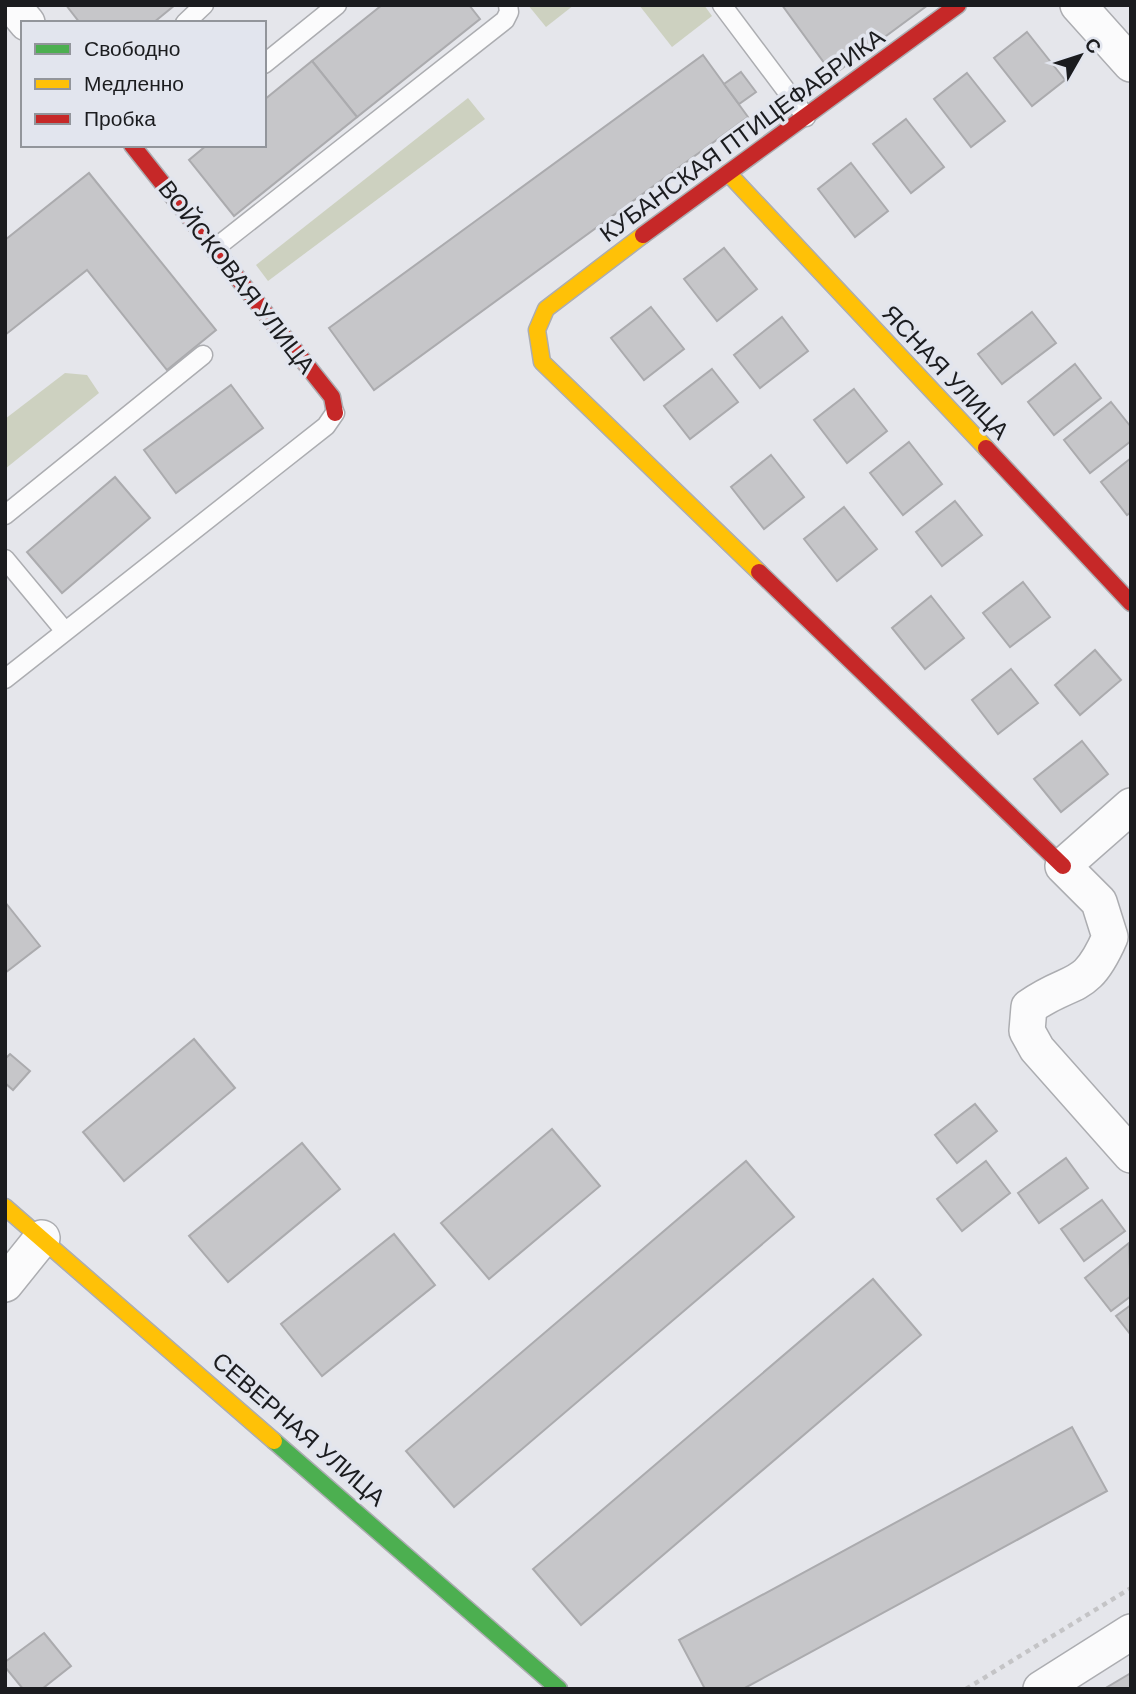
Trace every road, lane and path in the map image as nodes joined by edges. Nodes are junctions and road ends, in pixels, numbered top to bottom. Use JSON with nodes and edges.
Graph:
{"nodes":[{"id":1,"x":12,"y":5,"type":"edge"},
{"id":2,"x":204,"y":5,"type":"edge"},
{"id":3,"x":337,"y":5,"type":"edge"},
{"id":4,"x":508,"y":5,"type":"edge"},
{"id":5,"x":722,"y":5,"type":"edge"},
{"id":6,"x":958,"y":5,"type":"edge"},
{"id":7,"x":1078,"y":5,"type":"edge"},
{"id":8,"x":25,"y":21,"type":"edge"},
{"id":9,"x":188,"y":21,"type":"edge"},
{"id":10,"x":266,"y":62,"type":"edge"},
{"id":11,"x":1131,"y":64,"type":"edge"},
{"id":12,"x":806,"y":117,"type":"junction"},
{"id":13,"x":134,"y":147,"type":"edge"},
{"id":14,"x":161,"y":147,"type":"edge"},
{"id":15,"x":144,"y":161,"type":"junction"},
{"id":16,"x":728,"y":173,"type":"junction"},
{"id":17,"x":214,"y":249,"type":"junction"},
{"id":18,"x":203,"y":355,"type":"dead end"},
{"id":19,"x":335,"y":413,"type":"joint"},
{"id":20,"x":5,"y":515,"type":"edge"},
{"id":21,"x":5,"y":559,"type":"edge"},
{"id":22,"x":1131,"y":603,"type":"edge"},
{"id":23,"x":64,"y":630,"type":"junction"},
{"id":24,"x":5,"y":679,"type":"edge"},
{"id":25,"x":1131,"y":806,"type":"edge"},
{"id":26,"x":1063,"y":866,"type":"junction"},
{"id":27,"x":1131,"y":1155,"type":"edge"},
{"id":28,"x":5,"y":1206,"type":"edge"},
{"id":29,"x":42,"y":1238,"type":"junction"},
{"id":30,"x":5,"y":1284,"type":"edge"},
{"id":31,"x":1131,"y":1588,"type":"edge"},
{"id":32,"x":1131,"y":1632,"type":"edge"},
{"id":33,"x":559,"y":1689,"type":"edge"},
{"id":34,"x":966,"y":1689,"type":"edge"},
{"id":35,"x":1041,"y":1689,"type":"edge"}],
"edges":[{"from":1,"to":8,"type":"street"},
{"from":2,"to":9,"type":"lane"},
{"from":3,"to":10,"type":"lane"},
{"from":4,"to":17,"type":"lane"},
{"from":5,"to":12,"type":"lane"},
{"from":6,"to":12,"type":"street","name":"КУБАНСКАЯ ПТИЦЕФАБРИКА"},
{"from":7,"to":11,"type":"street"},
{"from":12,"to":16,"type":"street","name":"КУБАНСКАЯ ПТИЦЕФАБРИКА"},
{"from":13,"to":15,"type":"street","name":"ВОЙСКОВАЯ УЛИЦА"},
{"from":14,"to":15,"type":"lane"},
{"from":15,"to":17,"type":"street","name":"ВОЙСКОВАЯ УЛИЦА"},
{"from":16,"to":22,"type":"street","name":"ЯСНАЯ УЛИЦА"},
{"from":16,"to":26,"type":"street","name":"КУБАНСКАЯ ПТИЦЕФАБРИКА"},
{"from":17,"to":19,"type":"street","name":"ВОЙСКОВАЯ УЛИЦА"},
{"from":18,"to":20,"type":"lane"},
{"from":19,"to":23,"type":"lane"},
{"from":21,"to":23,"type":"lane"},
{"from":23,"to":24,"type":"lane"},
{"from":25,"to":26,"type":"street"},
{"from":26,"to":27,"type":"street"},
{"from":28,"to":29,"type":"street","name":"СЕВЕРНАЯ УЛИЦА"},
{"from":29,"to":30,"type":"street"},
{"from":29,"to":33,"type":"street","name":"СЕВЕРНАЯ УЛИЦА"},
{"from":31,"to":34,"type":"path"},
{"from":32,"to":35,"type":"street"}]}
